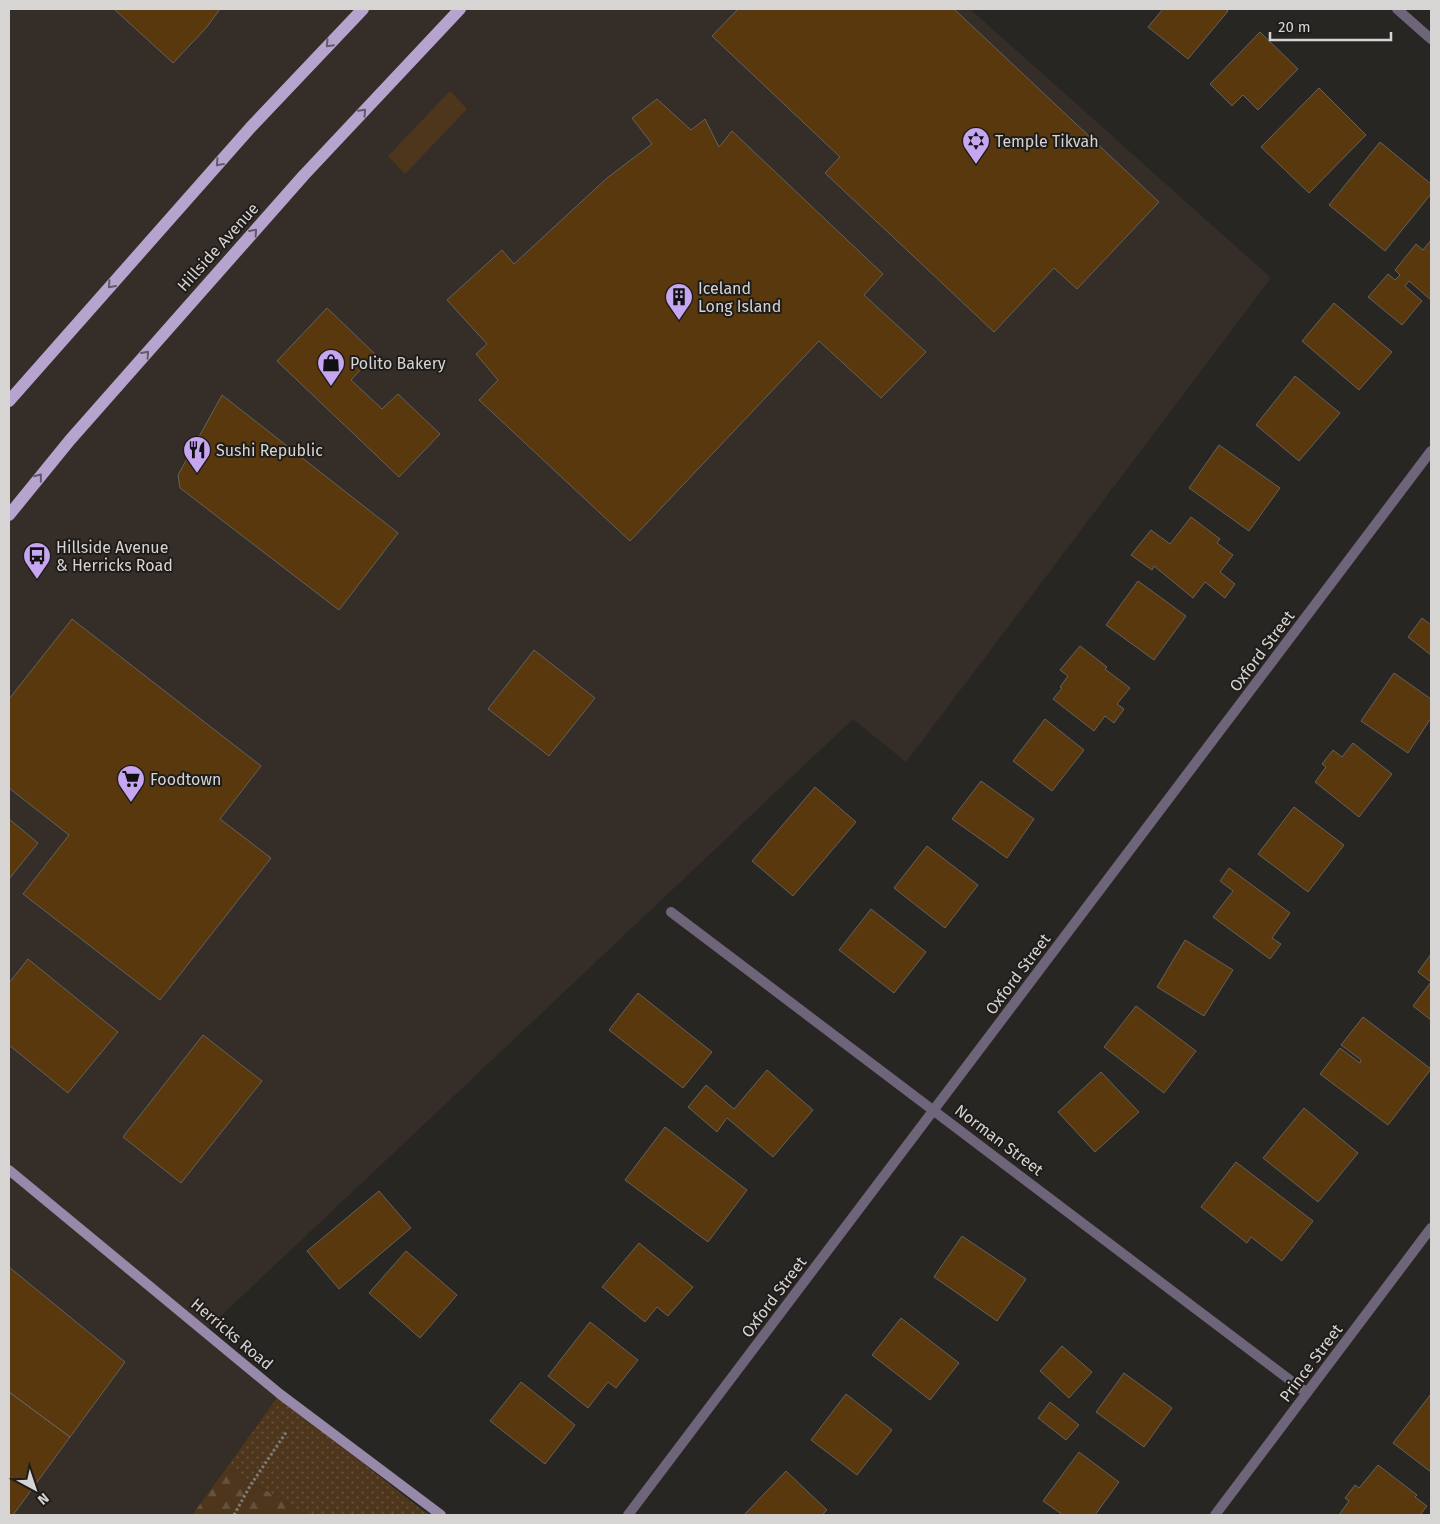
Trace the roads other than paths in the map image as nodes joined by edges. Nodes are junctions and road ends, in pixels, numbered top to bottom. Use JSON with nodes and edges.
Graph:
{"nodes":[{"id":1,"x":363,"y":9,"type":"edge"},
{"id":2,"x":460,"y":9,"type":"edge"},
{"id":3,"x":1397,"y":9,"type":"edge"},
{"id":4,"x":1431,"y":39,"type":"edge"},
{"id":5,"x":9,"y":401,"type":"edge"},
{"id":6,"x":1431,"y":451,"type":"edge"},
{"id":7,"x":9,"y":514,"type":"edge"},
{"id":8,"x":671,"y":912,"type":"dead end"},
{"id":9,"x":934,"y":1110,"type":"junction"},
{"id":10,"x":9,"y":1170,"type":"edge"},
{"id":11,"x":1431,"y":1228,"type":"edge"},
{"id":12,"x":1307,"y":1393,"type":"junction"},
{"id":13,"x":441,"y":1515,"type":"edge"},
{"id":14,"x":628,"y":1515,"type":"edge"},
{"id":15,"x":1216,"y":1515,"type":"edge"}],
"edges":[{"from":1,"to":5,"type":"main road","one_way":true},
{"from":7,"to":2,"type":"main road","name":"Hillside Avenue","one_way":true},
{"from":3,"to":4,"type":"street"},
{"from":6,"to":9,"type":"street","name":"Oxford Street"},
{"from":8,"to":9,"type":"street","name":"Norman Street"},
{"from":9,"to":12,"type":"street","name":"Norman Street"},
{"from":9,"to":14,"type":"street","name":"Oxford Street"},
{"from":10,"to":13,"type":"main road","name":"Herricks Road"},
{"from":11,"to":12,"type":"street","name":"Prince Street"},
{"from":12,"to":15,"type":"street","name":"Prince Street"}]}
